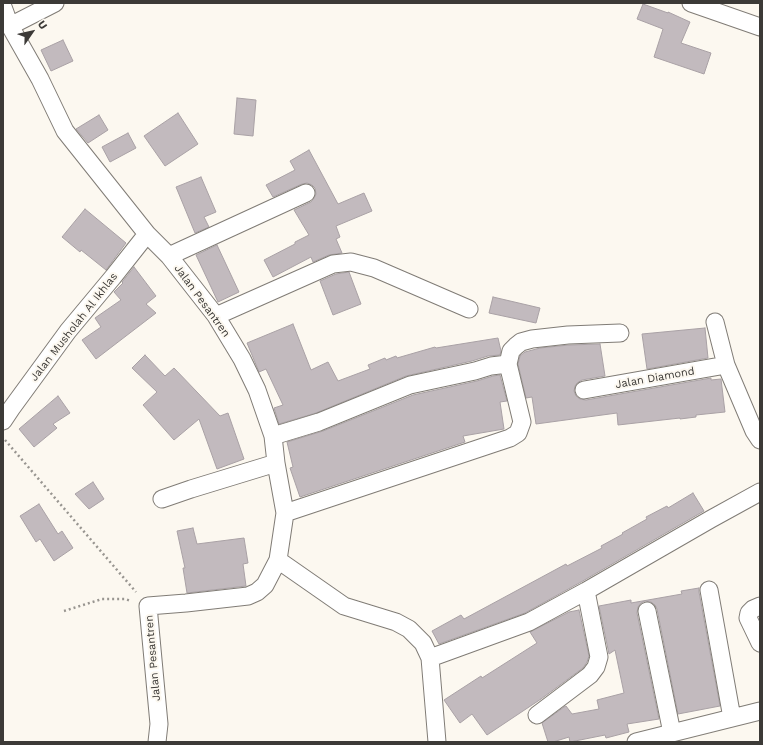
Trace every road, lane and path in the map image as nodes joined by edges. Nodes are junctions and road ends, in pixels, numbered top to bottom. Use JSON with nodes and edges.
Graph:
{"nodes":[{"id":1,"x":55,"y":3,"type":"edge"},
{"id":2,"x":691,"y":3,"type":"edge"},
{"id":3,"x":3,"y":7,"type":"edge"},
{"id":4,"x":10,"y":26,"type":"junction"},
{"id":5,"x":760,"y":27,"type":"edge"},
{"id":6,"x":306,"y":193,"type":"dead end"},
{"id":7,"x":147,"y":234,"type":"junction"},
{"id":8,"x":169,"y":256,"type":"junction"},
{"id":9,"x":469,"y":309,"type":"dead end"},
{"id":10,"x":216,"y":316,"type":"junction"},
{"id":11,"x":715,"y":322,"type":"dead end"},
{"id":12,"x":620,"y":333,"type":"dead end"},
{"id":13,"x":508,"y":364,"type":"junction"},
{"id":14,"x":726,"y":365,"type":"junction"},
{"id":15,"x":584,"y":390,"type":"dead end"},
{"id":16,"x":3,"y":421,"type":"edge"},
{"id":17,"x":273,"y":436,"type":"junction"},
{"id":18,"x":3,"y":437,"type":"edge"},
{"id":19,"x":760,"y":440,"type":"edge"},
{"id":20,"x":276,"y":464,"type":"junction"},
{"id":21,"x":760,"y":492,"type":"edge"},
{"id":22,"x":162,"y":499,"type":"dead end"},
{"id":23,"x":285,"y":513,"type":"junction"},
{"id":24,"x":278,"y":560,"type":"junction"},
{"id":25,"x":709,"y":590,"type":"dead end"},
{"id":26,"x":586,"y":592,"type":"junction"},
{"id":27,"x":148,"y":606,"type":"junction"},
{"id":28,"x":760,"y":606,"type":"edge"},
{"id":29,"x":64,"y":611,"type":"dead end"},
{"id":30,"x":647,"y":611,"type":"dead end"},
{"id":31,"x":760,"y":643,"type":"edge"},
{"id":32,"x":430,"y":658,"type":"junction"},
{"id":33,"x":760,"y":711,"type":"edge"},
{"id":34,"x":537,"y":715,"type":"dead end"},
{"id":35,"x":732,"y":718,"type":"junction"},
{"id":36,"x":672,"y":733,"type":"junction"},
{"id":37,"x":157,"y":742,"type":"edge"},
{"id":38,"x":437,"y":742,"type":"edge"},
{"id":39,"x":636,"y":742,"type":"edge"}],
"edges":[{"from":1,"to":4,"type":"street"},
{"from":2,"to":5,"type":"street"},
{"from":3,"to":4,"type":"street"},
{"from":4,"to":7,"type":"street","name":"Jalan Pesantren"},
{"from":6,"to":8,"type":"street"},
{"from":7,"to":8,"type":"street","name":"Jalan Pesantren"},
{"from":7,"to":16,"type":"street","name":"Jalan Musholah Al Ikhlas"},
{"from":8,"to":10,"type":"street","name":"Jalan Pesantren"},
{"from":9,"to":10,"type":"street"},
{"from":10,"to":17,"type":"street","name":"Jalan Pesantren"},
{"from":11,"to":14,"type":"street"},
{"from":12,"to":13,"type":"street"},
{"from":13,"to":17,"type":"street"},
{"from":13,"to":23,"type":"street"},
{"from":14,"to":15,"type":"street","name":"Jalan Diamond"},
{"from":14,"to":19,"type":"street"},
{"from":17,"to":20,"type":"street","name":"Jalan Pesantren"},
{"from":18,"to":27,"type":"path"},
{"from":20,"to":22,"type":"street"},
{"from":20,"to":23,"type":"street","name":"Jalan Pesantren"},
{"from":21,"to":26,"type":"street"},
{"from":23,"to":24,"type":"street","name":"Jalan Pesantren"},
{"from":24,"to":27,"type":"street","name":"Jalan Pesantren"},
{"from":24,"to":32,"type":"street"},
{"from":25,"to":35,"type":"street"},
{"from":26,"to":32,"type":"street"},
{"from":26,"to":34,"type":"street"},
{"from":27,"to":29,"type":"path"},
{"from":27,"to":37,"type":"street","name":"Jalan Pesantren"},
{"from":28,"to":31,"type":"street"},
{"from":30,"to":36,"type":"street"},
{"from":32,"to":38,"type":"street"},
{"from":33,"to":35,"type":"street"},
{"from":35,"to":36,"type":"street"},
{"from":36,"to":39,"type":"street"}]}
